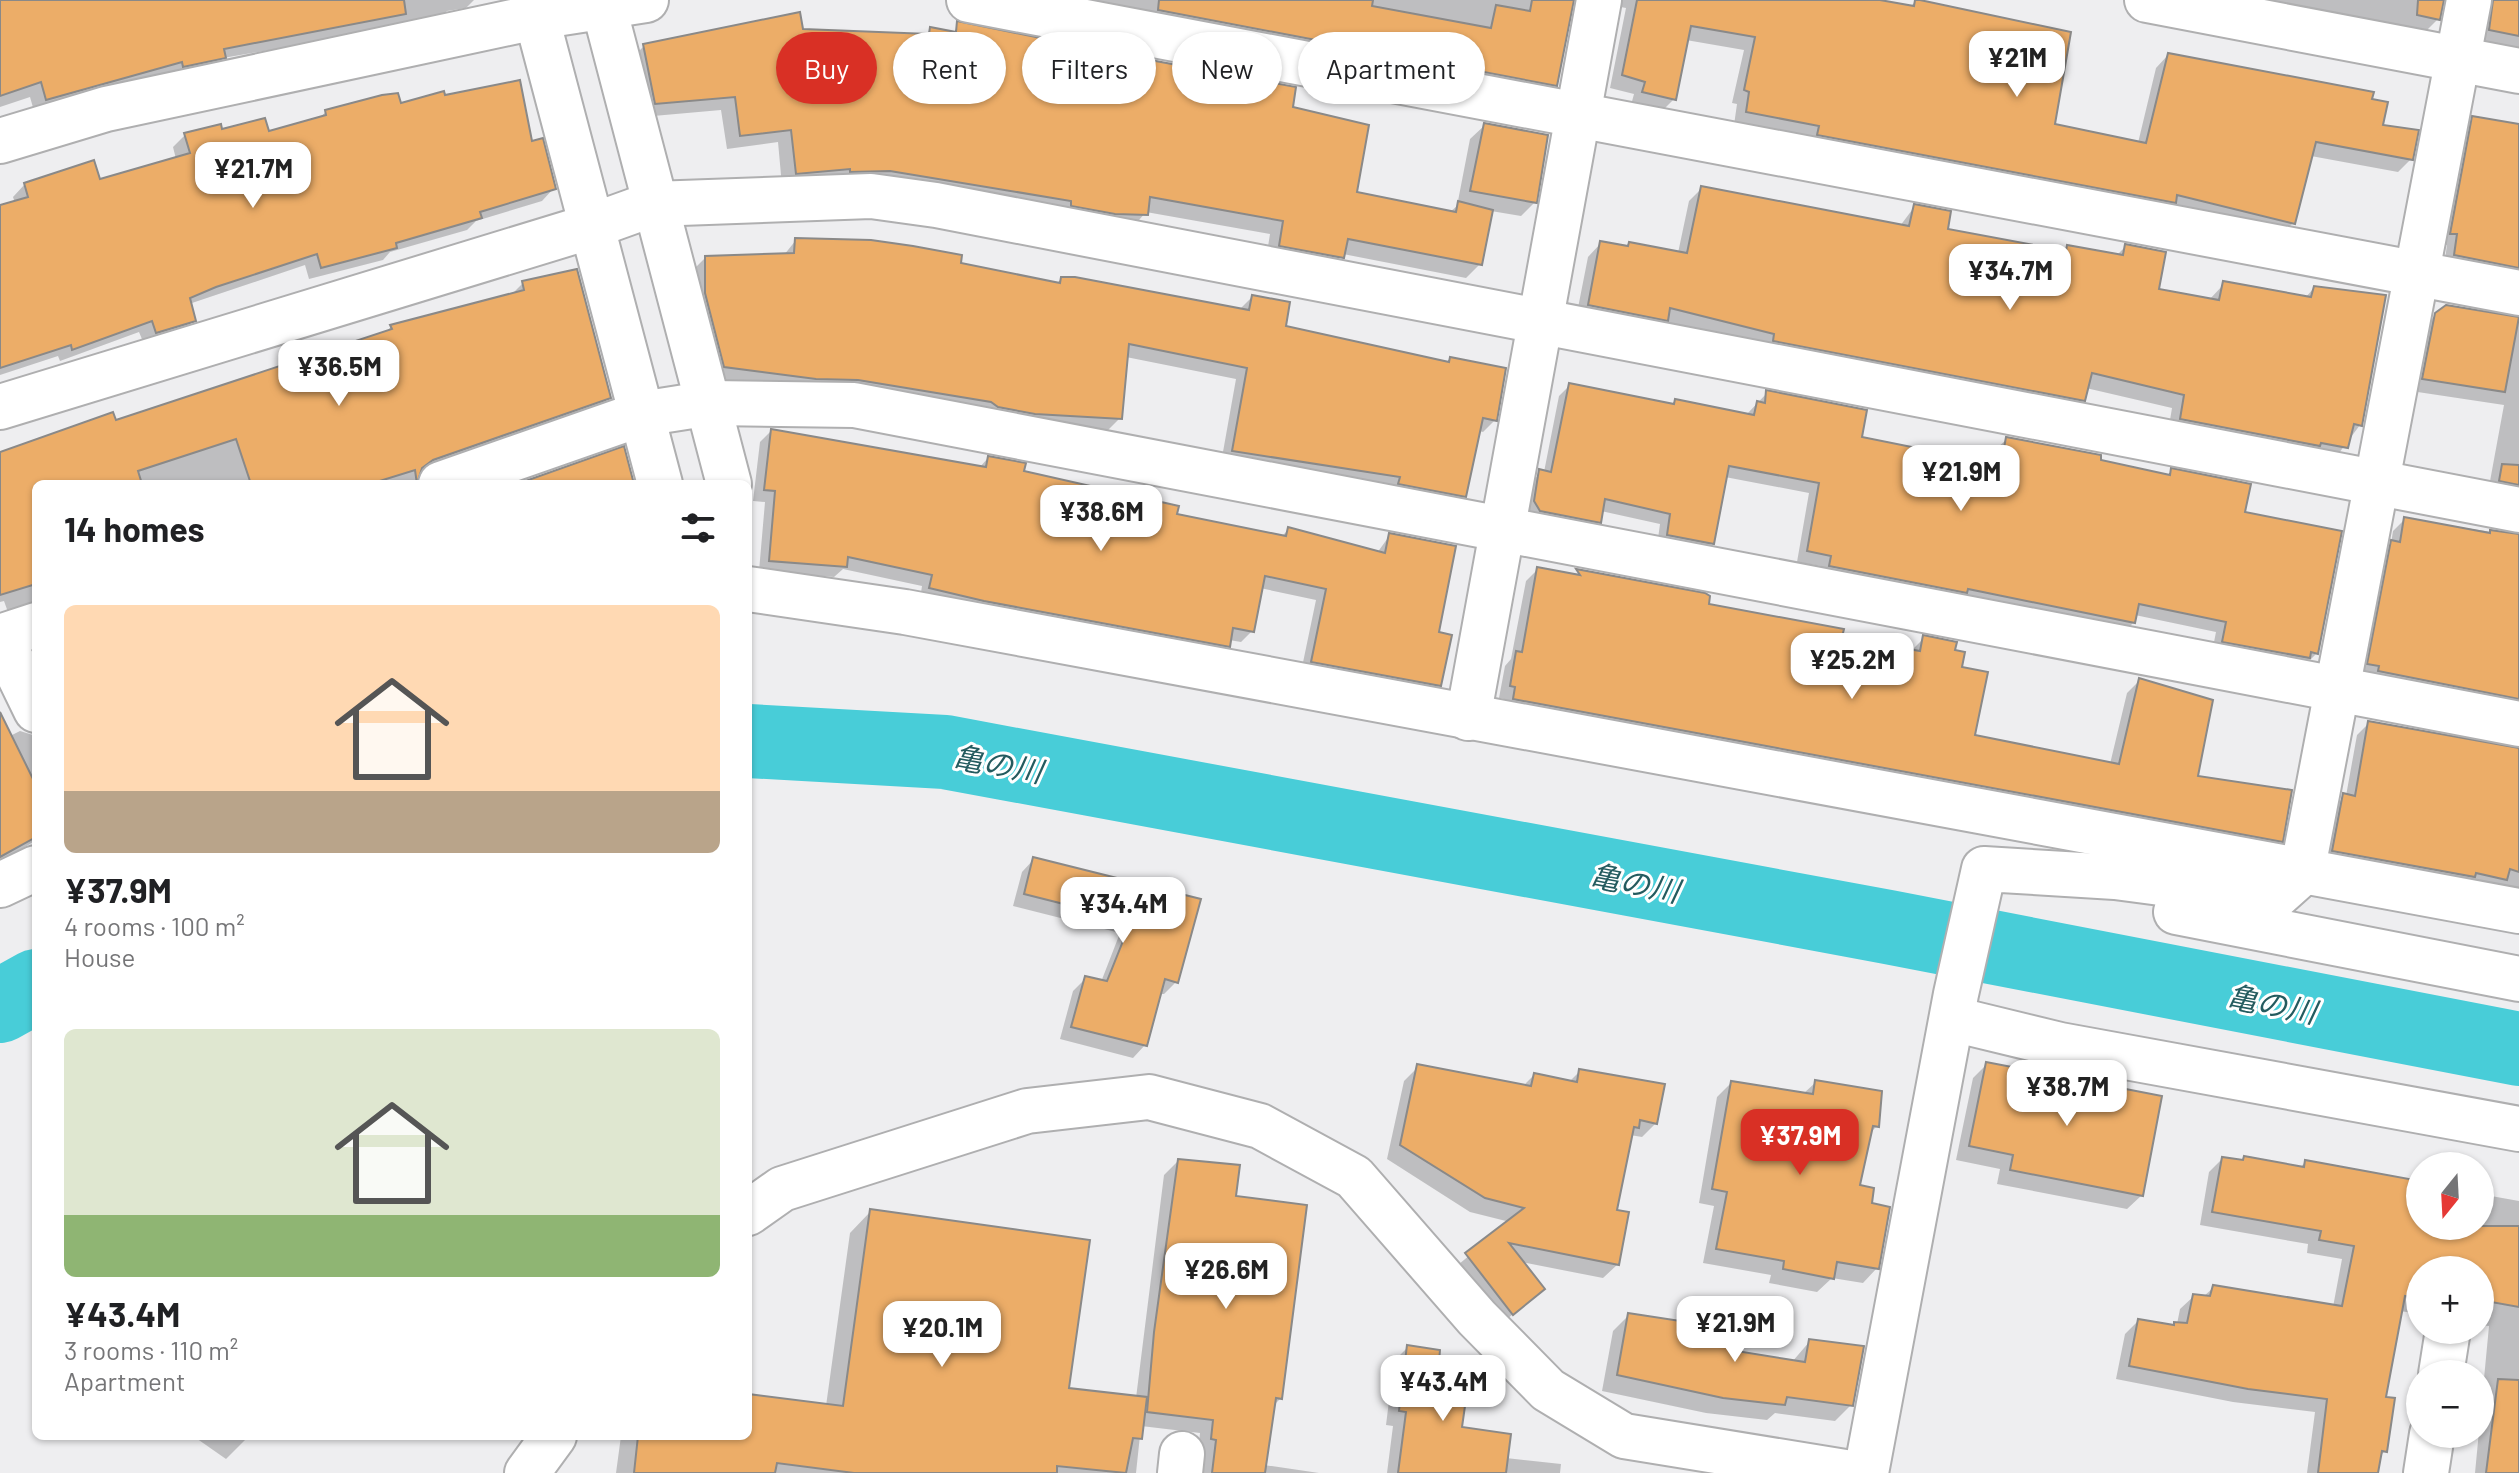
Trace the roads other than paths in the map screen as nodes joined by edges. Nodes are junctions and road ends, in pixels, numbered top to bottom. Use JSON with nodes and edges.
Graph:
{"nodes":[{"id":1,"x":646,"y":0,"type":"edge"},
{"id":2,"x":969,"y":0,"type":"edge"},
{"id":3,"x":1599,"y":0,"type":"edge"},
{"id":4,"x":2147,"y":0,"type":"edge"},
{"id":5,"x":2469,"y":0,"type":"edge"},
{"id":6,"x":603,"y":4,"type":"edge"},
{"id":7,"x":534,"y":9,"type":"edge"},
{"id":8,"x":2458,"y":59,"type":"junction"},
{"id":9,"x":2519,"y":71,"type":"edge"},
{"id":10,"x":1578,"y":115,"type":"junction"},
{"id":11,"x":0,"y":141,"type":"edge"},
{"id":12,"x":653,"y":204,"type":"junction"},
{"id":13,"x":592,"y":226,"type":"junction"},
{"id":14,"x":2417,"y":273,"type":"junction"},
{"id":15,"x":2519,"y":293,"type":"edge"},
{"id":16,"x":1540,"y":321,"type":"junction"},
{"id":17,"x":711,"y":403,"type":"junction"},
{"id":18,"x":0,"y":407,"type":"edge"},
{"id":19,"x":641,"y":414,"type":"junction"},
{"id":20,"x":452,"y":480,"type":"edge"},
{"id":21,"x":659,"y":480,"type":"edge"},
{"id":22,"x":728,"y":480,"type":"edge"},
{"id":23,"x":2377,"y":483,"type":"junction"},
{"id":24,"x":2519,"y":510,"type":"edge"},
{"id":25,"x":1503,"y":527,"type":"junction"},
{"id":26,"x":752,"y":580,"type":"edge"},
{"id":27,"x":32,"y":626,"type":"edge"},
{"id":28,"x":0,"y":637,"type":"edge"},
{"id":29,"x":2337,"y":690,"type":"junction"},
{"id":30,"x":32,"y":702,"type":"edge"},
{"id":31,"x":1468,"y":718,"type":"junction"},
{"id":32,"x":2519,"y":724,"type":"edge"},
{"id":33,"x":32,"y":870,"type":"edge"},
{"id":34,"x":2302,"y":873,"type":"junction"},
{"id":35,"x":2115,"y":877,"type":"junction"},
{"id":36,"x":0,"y":885,"type":"edge"},
{"id":37,"x":2519,"y":911,"type":"edge"},
{"id":38,"x":2519,"y":979,"type":"edge"},
{"id":39,"x":1955,"y":1006,"type":"junction"},
{"id":40,"x":2519,"y":1129,"type":"edge"},
{"id":41,"x":752,"y":1210,"type":"edge"},
{"id":42,"x":551,"y":1440,"type":"edge"},
{"id":43,"x":2430,"y":1448,"type":"edge"},
{"id":44,"x":527,"y":1473,"type":"edge"},
{"id":45,"x":1851,"y":1473,"type":"edge"},
{"id":46,"x":1866,"y":1473,"type":"edge"},
{"id":47,"x":2426,"y":1473,"type":"edge"}],
"edges":[{"from":1,"to":6,"type":"street"},
{"from":2,"to":10,"type":"street"},
{"from":3,"to":10,"type":"street"},
{"from":4,"to":8,"type":"street"},
{"from":5,"to":8,"type":"street"},
{"from":6,"to":7,"type":"street"},
{"from":6,"to":12,"type":"street"},
{"from":7,"to":11,"type":"street"},
{"from":7,"to":13,"type":"street"},
{"from":8,"to":9,"type":"street"},
{"from":8,"to":14,"type":"street"},
{"from":10,"to":14,"type":"street"},
{"from":10,"to":16,"type":"street"},
{"from":12,"to":13,"type":"street"},
{"from":12,"to":16,"type":"street"},
{"from":12,"to":17,"type":"street"},
{"from":13,"to":18,"type":"street"},
{"from":13,"to":19,"type":"street"},
{"from":14,"to":15,"type":"street"},
{"from":14,"to":23,"type":"street"},
{"from":16,"to":23,"type":"street"},
{"from":16,"to":25,"type":"street"},
{"from":17,"to":19,"type":"street"},
{"from":17,"to":22,"type":"street"},
{"from":17,"to":25,"type":"street"},
{"from":19,"to":20,"type":"street"},
{"from":19,"to":21,"type":"street"},
{"from":23,"to":24,"type":"street"},
{"from":23,"to":29,"type":"street"},
{"from":25,"to":29,"type":"street"},
{"from":25,"to":31,"type":"street"},
{"from":26,"to":31,"type":"street"},
{"from":27,"to":28,"type":"street"},
{"from":28,"to":30,"type":"street"},
{"from":29,"to":32,"type":"street"},
{"from":29,"to":34,"type":"street"},
{"from":31,"to":34,"type":"street"},
{"from":33,"to":36,"type":"street"},
{"from":34,"to":35,"type":"street"},
{"from":34,"to":37,"type":"street"},
{"from":35,"to":38,"type":"street"},
{"from":35,"to":39,"type":"street"},
{"from":39,"to":40,"type":"street"},
{"from":39,"to":46,"type":"street"},
{"from":41,"to":45,"type":"street"},
{"from":42,"to":44,"type":"street"},
{"from":43,"to":47,"type":"street"}]}
